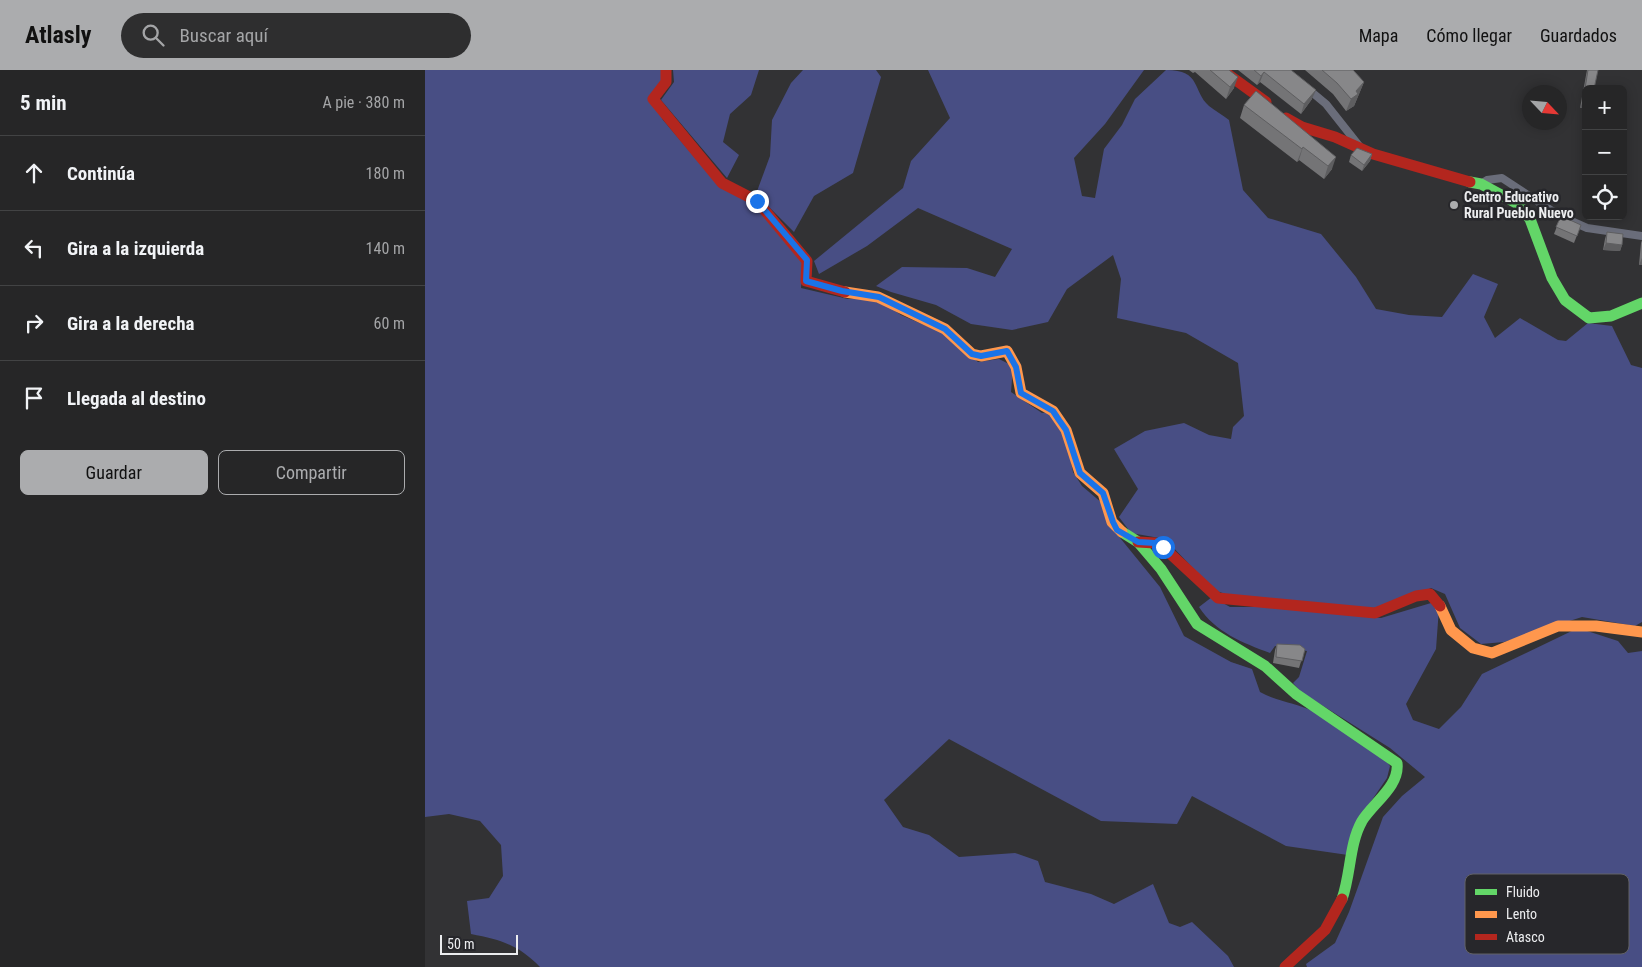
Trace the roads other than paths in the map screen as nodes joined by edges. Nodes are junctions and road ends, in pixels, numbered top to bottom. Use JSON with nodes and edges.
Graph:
{"nodes":[{"id":1,"x":666,"y":70,"type":"edge"},
{"id":2,"x":1222,"y":70,"type":"edge"},
{"id":3,"x":1299,"y":82,"type":"edge"},
{"id":4,"x":1362,"y":148,"type":"junction"},
{"id":5,"x":1481,"y":184,"type":"junction"},
{"id":6,"x":1642,"y":236,"type":"edge"},
{"id":7,"x":1642,"y":304,"type":"edge"},
{"id":8,"x":1138,"y":542,"type":"junction"},
{"id":9,"x":1642,"y":632,"type":"edge"},
{"id":10,"x":1285,"y":967,"type":"edge"}],
"edges":[{"from":1,"to":8,"type":"street"},
{"from":2,"to":4,"type":"street"},
{"from":3,"to":4,"type":"street"},
{"from":4,"to":5,"type":"street"},
{"from":5,"to":6,"type":"street"},
{"from":5,"to":7,"type":"street"},
{"from":8,"to":9,"type":"street"},
{"from":8,"to":10,"type":"street"}]}
